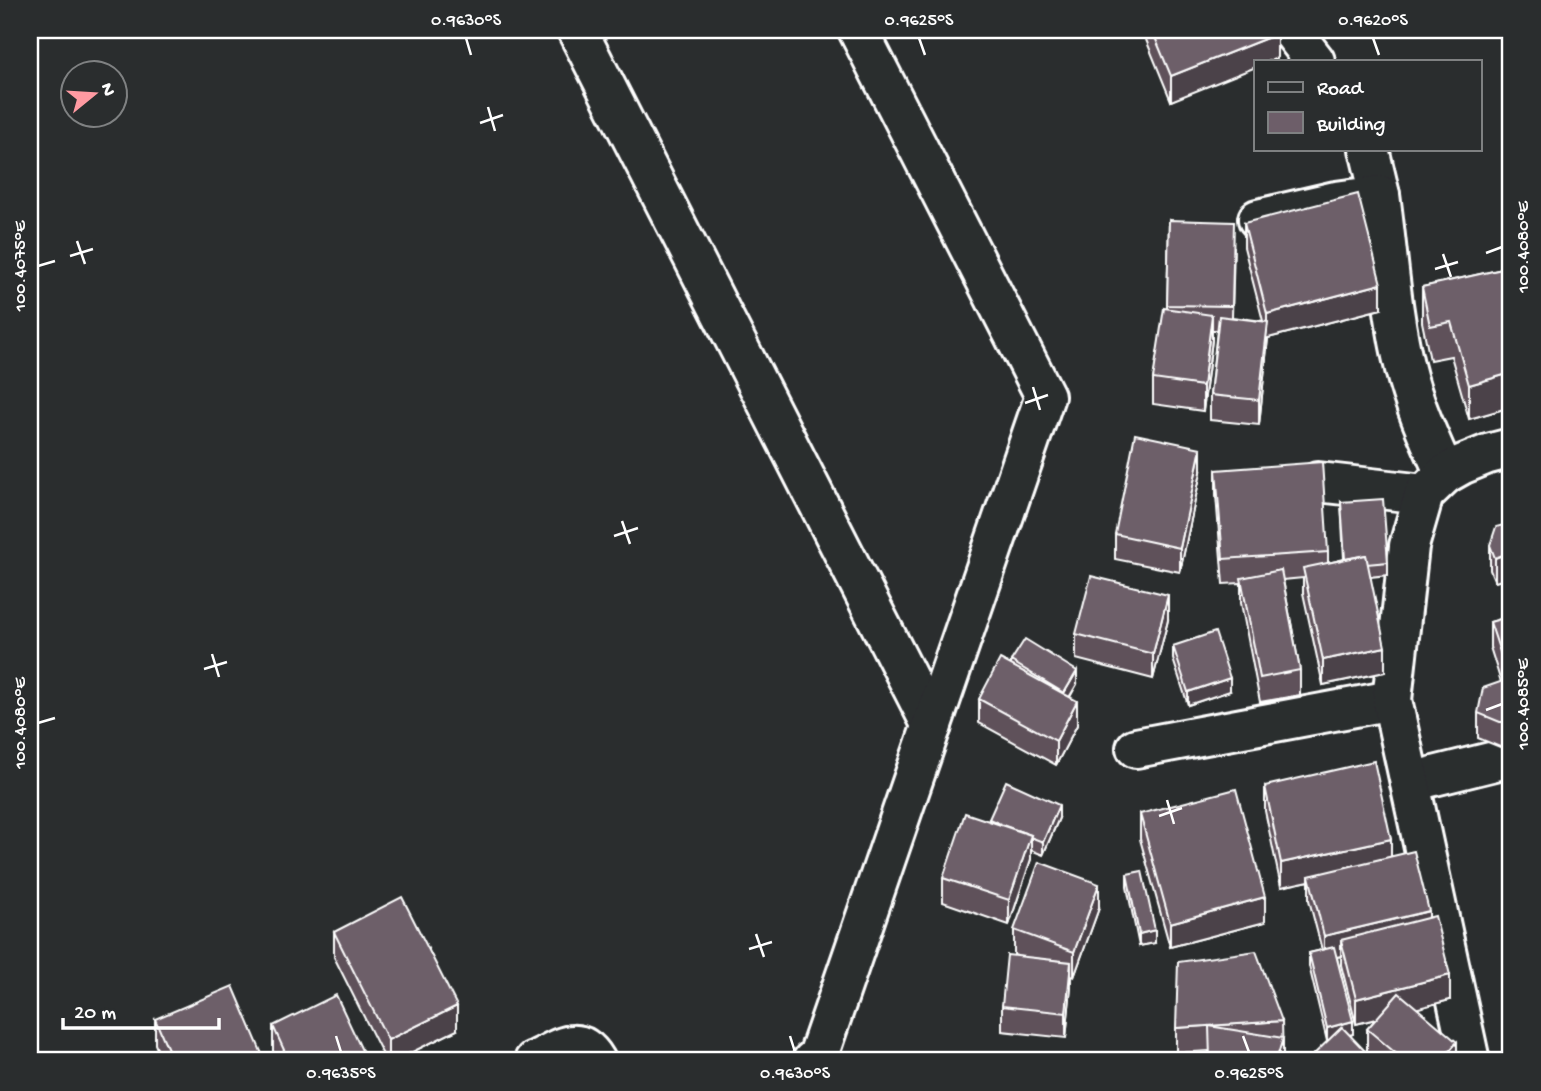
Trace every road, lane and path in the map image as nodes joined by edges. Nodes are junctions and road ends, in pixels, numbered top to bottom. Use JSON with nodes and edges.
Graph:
{"nodes":[{"id":1,"x":577,"y":30,"type":"edge"},
{"id":2,"x":858,"y":30,"type":"edge"},
{"id":3,"x":1291,"y":30,"type":"edge"},
{"id":4,"x":1314,"y":60,"type":"edge"},
{"id":5,"x":1369,"y":150,"type":"edge"},
{"id":6,"x":1380,"y":195,"type":"junction"},
{"id":7,"x":1258,"y":219,"type":"edge"},
{"id":8,"x":1511,"y":448,"type":"edge"},
{"id":9,"x":1318,"y":482,"type":"edge"},
{"id":10,"x":1434,"y":484,"type":"junction"},
{"id":11,"x":1392,"y":700,"type":"junction"},
{"id":12,"x":932,"y":726,"type":"junction"},
{"id":13,"x":1136,"y":748,"type":"dead end"},
{"id":14,"x":1511,"y":757,"type":"edge"},
{"id":15,"x":1410,"y":782,"type":"junction"},
{"id":16,"x":534,"y":1061,"type":"edge"},
{"id":17,"x":596,"y":1061,"type":"edge"},
{"id":18,"x":812,"y":1061,"type":"edge"},
{"id":19,"x":1470,"y":1061,"type":"edge"}],
"edges":[{"from":1,"to":12,"type":"street"},
{"from":2,"to":12,"type":"street"},
{"from":3,"to":4,"type":"street"},
{"from":5,"to":6,"type":"street"},
{"from":6,"to":7,"type":"street"},
{"from":6,"to":10,"type":"street"},
{"from":8,"to":10,"type":"street"},
{"from":9,"to":10,"type":"street"},
{"from":10,"to":11,"type":"street"},
{"from":11,"to":13,"type":"street"},
{"from":11,"to":15,"type":"street"},
{"from":12,"to":18,"type":"street"},
{"from":14,"to":15,"type":"street"},
{"from":15,"to":19,"type":"street"},
{"from":16,"to":17,"type":"street"}]}
